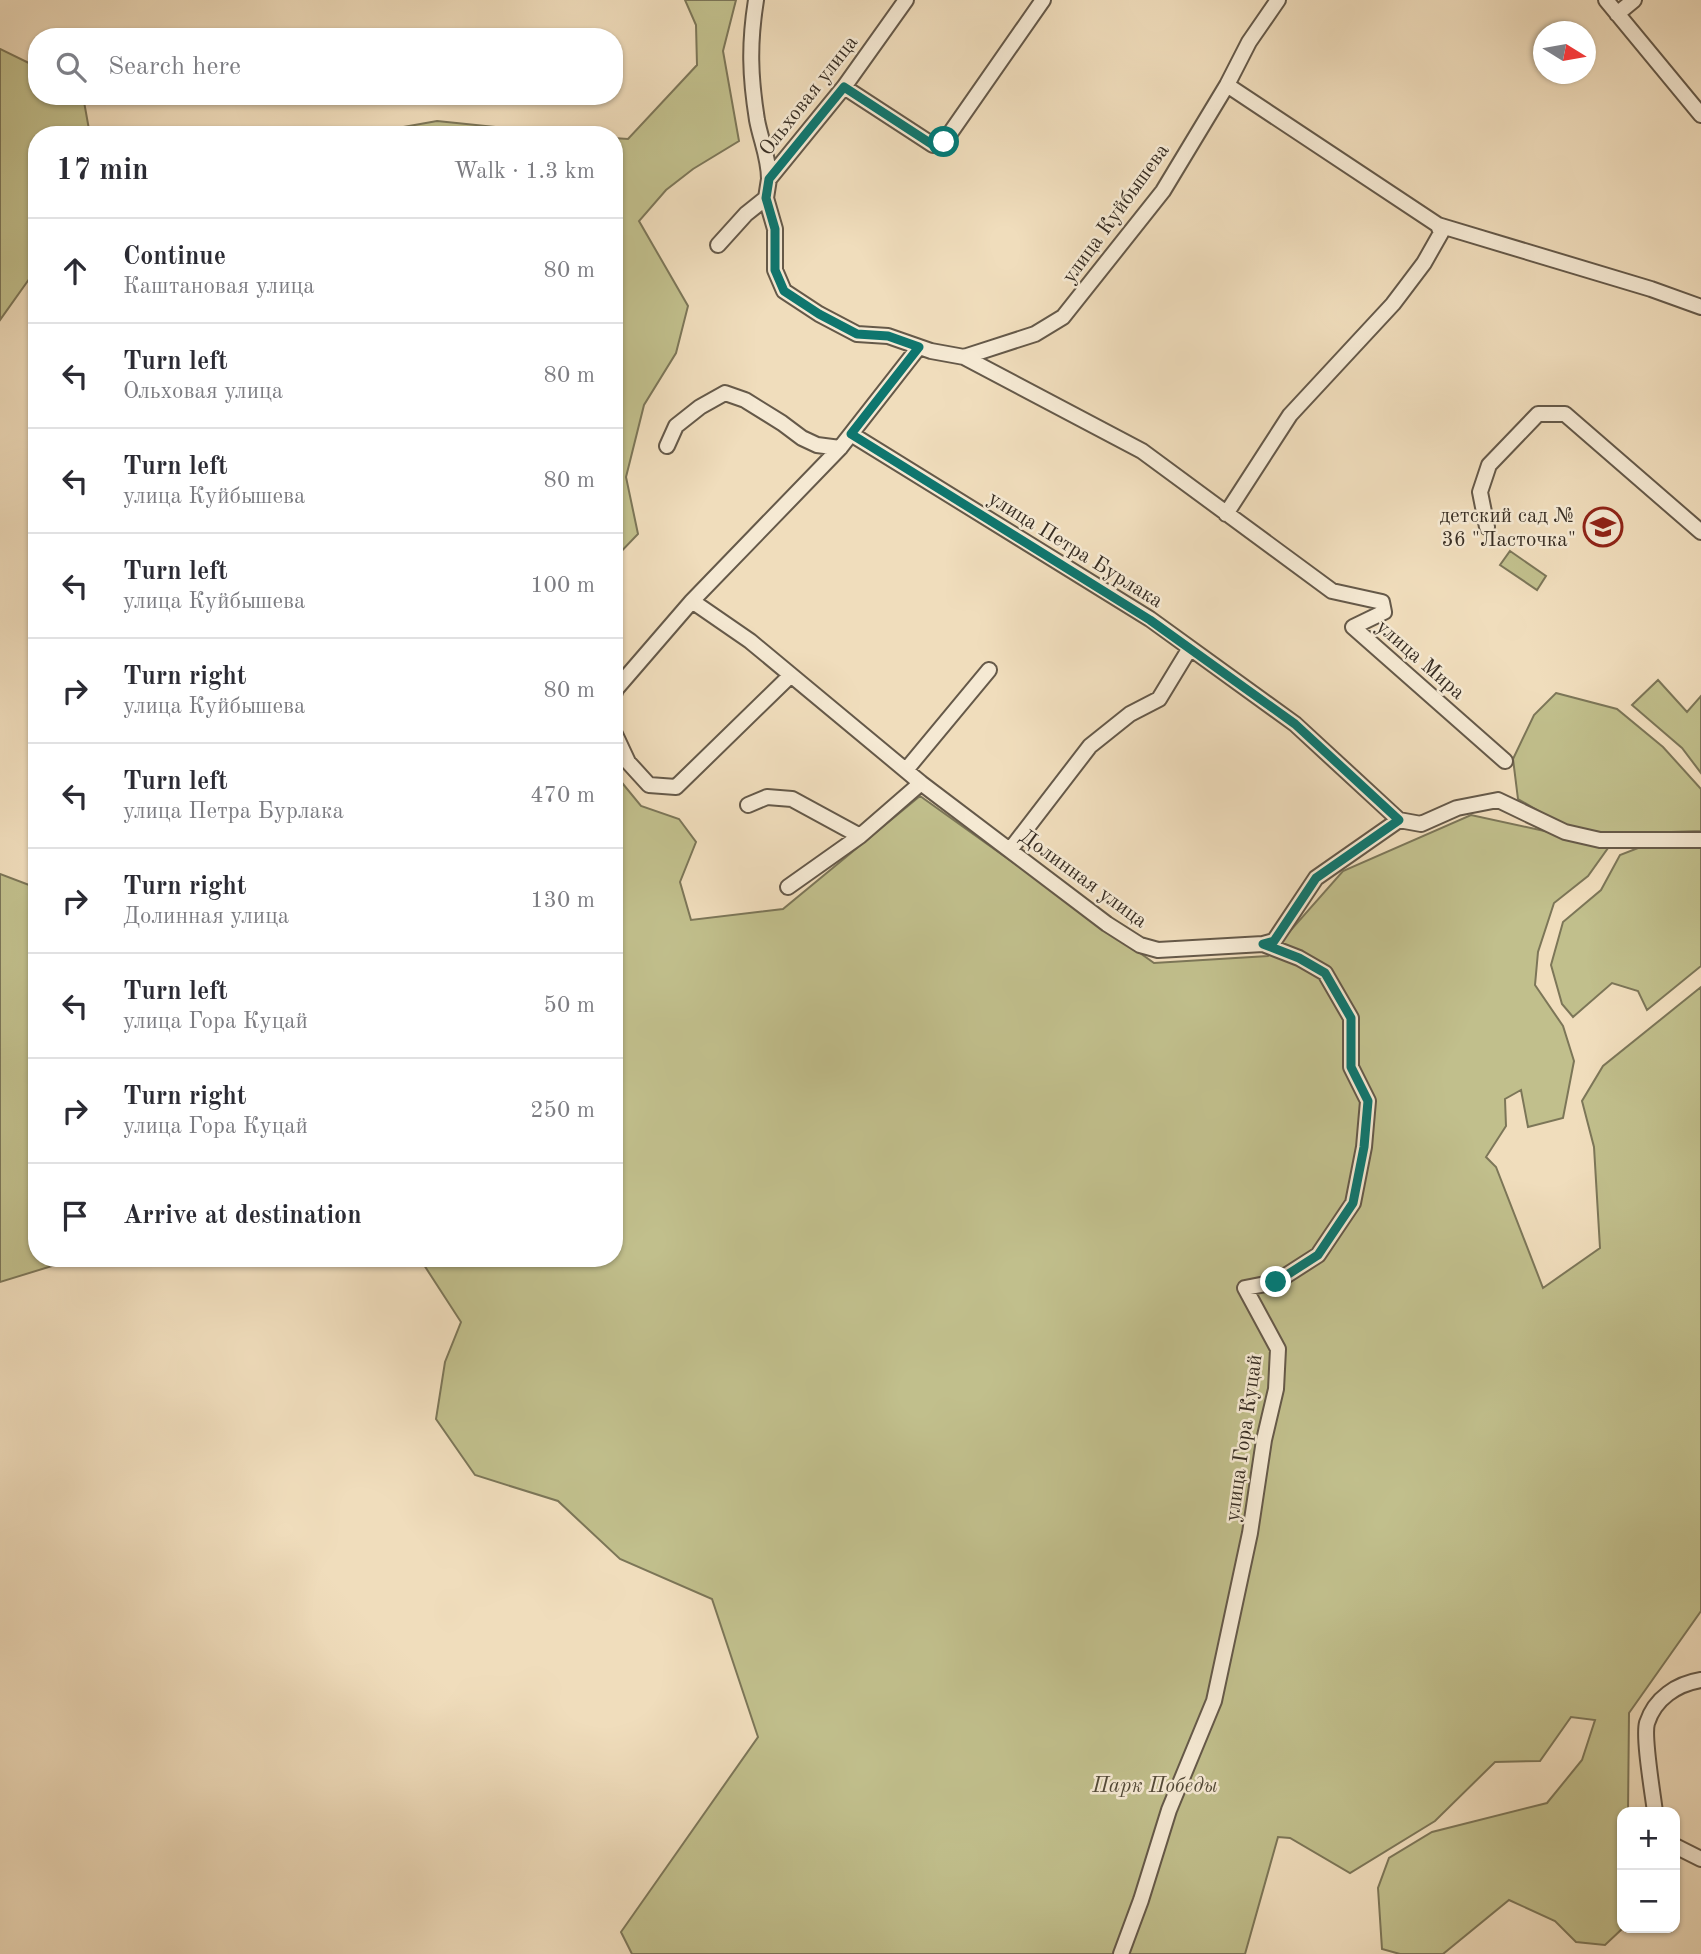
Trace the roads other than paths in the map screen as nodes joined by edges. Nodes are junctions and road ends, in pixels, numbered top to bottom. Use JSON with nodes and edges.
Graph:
{"nodes":[{"id":1,"x":755,"y":0,"type":"edge"},
{"id":2,"x":906,"y":0,"type":"edge"},
{"id":3,"x":1043,"y":0,"type":"edge"},
{"id":4,"x":1278,"y":0,"type":"edge"},
{"id":5,"x":1606,"y":0,"type":"edge"},
{"id":6,"x":1634,"y":0,"type":"edge"},
{"id":7,"x":1617,"y":14,"type":"junction"},
{"id":8,"x":1227,"y":85,"type":"junction"},
{"id":9,"x":844,"y":87,"type":"junction"},
{"id":10,"x":1701,"y":114,"type":"edge"},
{"id":11,"x":769,"y":179,"type":"junction"},
{"id":12,"x":766,"y":198,"type":"junction"},
{"id":13,"x":1438,"y":225,"type":"junction"},
{"id":14,"x":718,"y":245,"type":"dead end"},
{"id":15,"x":1701,"y":307,"type":"edge"},
{"id":16,"x":919,"y":347,"type":"junction"},
{"id":17,"x":964,"y":357,"type":"junction"},
{"id":18,"x":851,"y":434,"type":"junction"},
{"id":19,"x":667,"y":446,"type":"dead end"},
{"id":20,"x":840,"y":448,"type":"junction"},
{"id":21,"x":1226,"y":513,"type":"junction"},
{"id":22,"x":1487,"y":527,"type":"dead end"},
{"id":23,"x":1701,"y":532,"type":"edge"},
{"id":24,"x":692,"y":601,"type":"junction"},
{"id":25,"x":1190,"y":648,"type":"junction"},
{"id":26,"x":989,"y":670,"type":"dead end"},
{"id":27,"x":791,"y":675,"type":"junction"},
{"id":28,"x":623,"y":681,"type":"edge"},
{"id":29,"x":623,"y":751,"type":"edge"},
{"id":30,"x":1505,"y":761,"type":"dead end"},
{"id":31,"x":906,"y":770,"type":"junction"},
{"id":32,"x":921,"y":783,"type":"junction"},
{"id":33,"x":748,"y":804,"type":"dead end"},
{"id":34,"x":1399,"y":820,"type":"junction"},
{"id":35,"x":860,"y":836,"type":"junction"},
{"id":36,"x":1701,"y":840,"type":"edge"},
{"id":37,"x":1010,"y":850,"type":"junction"},
{"id":38,"x":788,"y":887,"type":"dead end"},
{"id":39,"x":1263,"y":944,"type":"junction"},
{"id":40,"x":1701,"y":1680,"type":"edge"},
{"id":41,"x":1655,"y":1807,"type":"edge"},
{"id":42,"x":1680,"y":1848,"type":"edge"},
{"id":43,"x":1701,"y":1859,"type":"edge"},
{"id":44,"x":1121,"y":1954,"type":"edge"}],
"edges":[{"from":1,"to":11,"type":"street"},
{"from":2,"to":9,"type":"street","name":"Ольховая улица"},
{"from":3,"to":9,"type":"street"},
{"from":4,"to":8,"type":"street","name":"улица Куйбышева"},
{"from":5,"to":7,"type":"street"},
{"from":6,"to":7,"type":"street"},
{"from":7,"to":10,"type":"street"},
{"from":8,"to":13,"type":"street"},
{"from":8,"to":17,"type":"street","name":"улица Куйбышева"},
{"from":9,"to":11,"type":"street","name":"Ольховая улица"},
{"from":11,"to":12,"type":"street","name":"Ольховая улица"},
{"from":12,"to":14,"type":"street"},
{"from":12,"to":16,"type":"street","name":"улица Куйбышева"},
{"from":13,"to":15,"type":"street"},
{"from":13,"to":21,"type":"street"},
{"from":16,"to":17,"type":"street","name":"улица Куйбышева"},
{"from":16,"to":18,"type":"street"},
{"from":17,"to":21,"type":"street","name":"улица Мира"},
{"from":18,"to":20,"type":"street"},
{"from":18,"to":25,"type":"street","name":"улица Петра Бурлака"},
{"from":19,"to":20,"type":"street"},
{"from":20,"to":24,"type":"street"},
{"from":21,"to":30,"type":"street","name":"улица Мира"},
{"from":22,"to":23,"type":"street"},
{"from":24,"to":27,"type":"street","name":"Долинная улица"},
{"from":24,"to":28,"type":"street"},
{"from":25,"to":34,"type":"street","name":"улица Петра Бурлака"},
{"from":25,"to":37,"type":"street"},
{"from":26,"to":31,"type":"street"},
{"from":27,"to":29,"type":"street"},
{"from":27,"to":31,"type":"street","name":"Долинная улица"},
{"from":31,"to":32,"type":"street","name":"Долинная улица"},
{"from":32,"to":35,"type":"street"},
{"from":32,"to":37,"type":"street","name":"Долинная улица"},
{"from":33,"to":35,"type":"street"},
{"from":34,"to":36,"type":"street"},
{"from":34,"to":39,"type":"street"},
{"from":35,"to":38,"type":"street"},
{"from":37,"to":39,"type":"street","name":"Долинная улица"},
{"from":39,"to":44,"type":"street","name":"улица Гора Куцай"},
{"from":40,"to":41,"type":"street"},
{"from":42,"to":43,"type":"street"}]}
